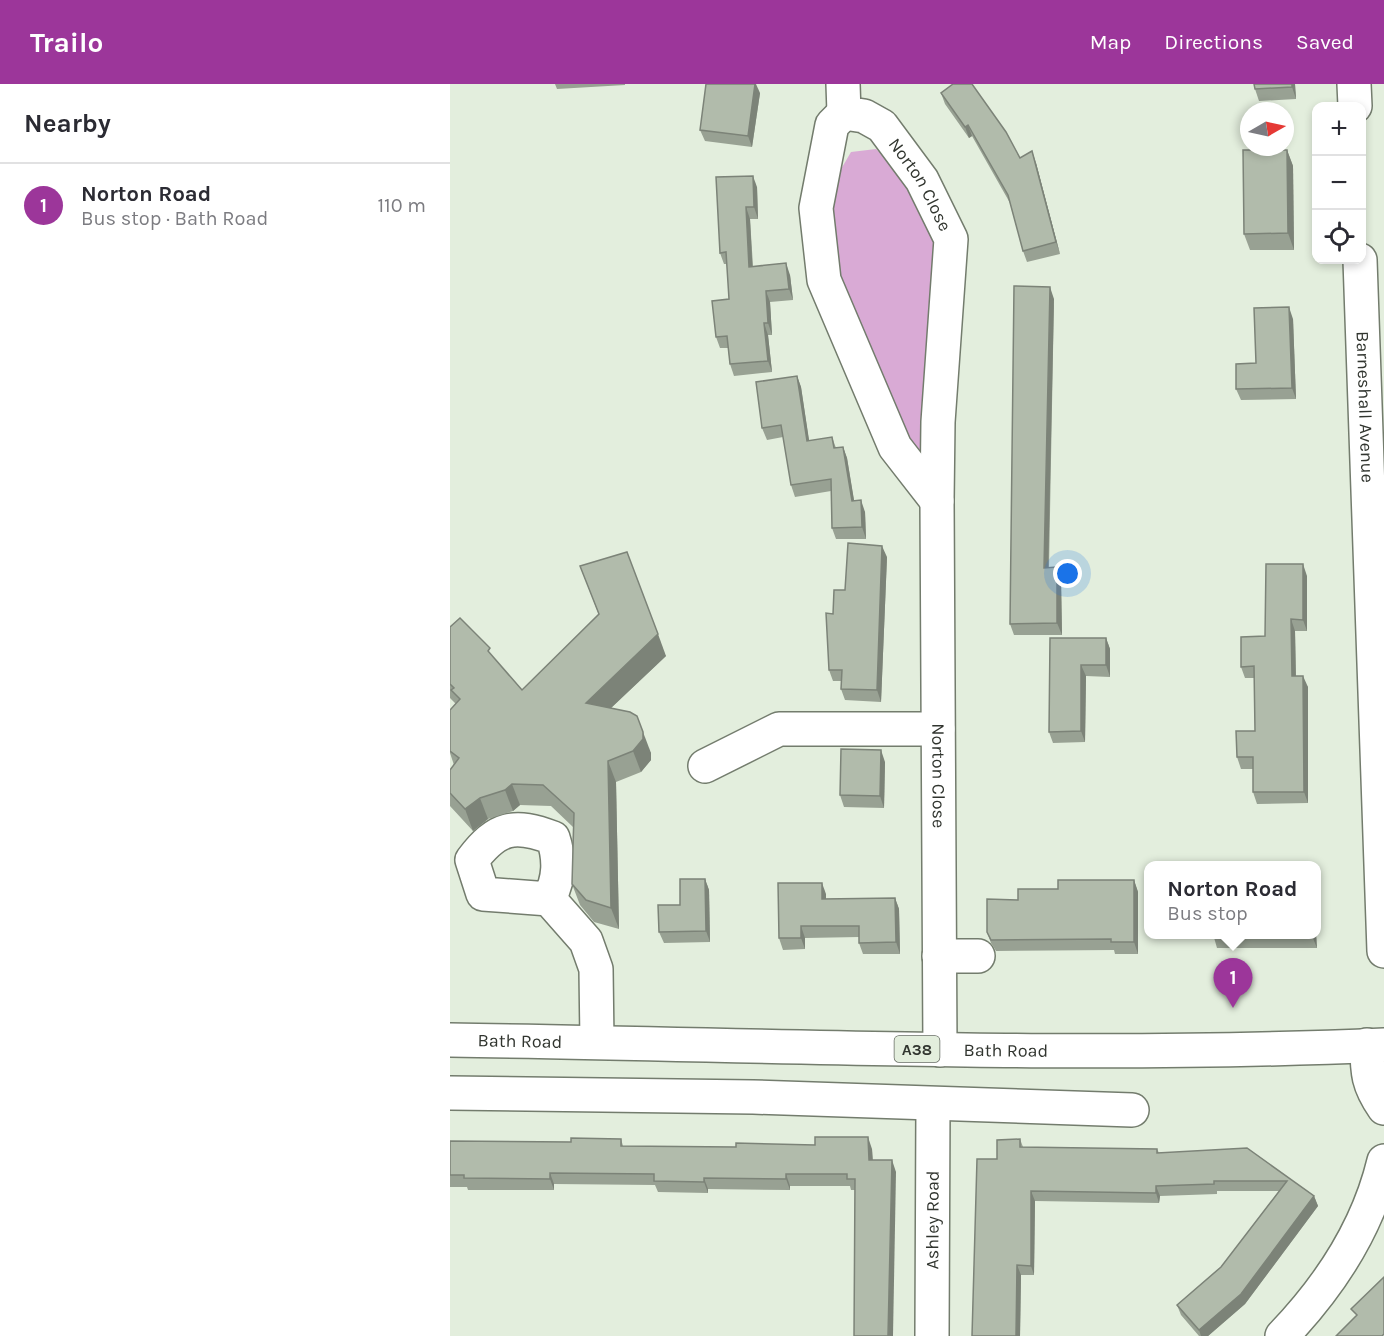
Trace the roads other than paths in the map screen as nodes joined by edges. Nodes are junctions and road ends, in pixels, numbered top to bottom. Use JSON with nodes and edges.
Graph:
{"nodes":[{"id":1,"x":1354,"y":84,"type":"edge"},
{"id":2,"x":843,"y":98,"type":"edge"},
{"id":3,"x":1355,"y":102,"type":"edge"},
{"id":4,"x":1360,"y":264,"type":"edge"},
{"id":5,"x":937,"y":501,"type":"junction"},
{"id":6,"x":938,"y":729,"type":"junction"},
{"id":7,"x":705,"y":766,"type":"dead end"},
{"id":8,"x":549,"y":899,"type":"dead end"},
{"id":9,"x":1384,"y":951,"type":"edge"},
{"id":10,"x":939,"y":956,"type":"junction"},
{"id":11,"x":978,"y":957,"type":"dead end"},
{"id":12,"x":450,"y":1041,"type":"edge"},
{"id":13,"x":597,"y":1042,"type":"junction"},
{"id":14,"x":1375,"y":1045,"type":"edge"},
{"id":15,"x":940,"y":1050,"type":"junction"},
{"id":16,"x":450,"y":1093,"type":"edge"},
{"id":17,"x":933,"y":1104,"type":"junction"},
{"id":18,"x":1384,"y":1108,"type":"edge"},
{"id":19,"x":1132,"y":1110,"type":"dead end"},
{"id":20,"x":1384,"y":1161,"type":"edge"},
{"id":21,"x":932,"y":1336,"type":"edge"},
{"id":22,"x":1282,"y":1336,"type":"edge"}],
"edges":[{"from":1,"to":3,"type":"street"},
{"from":2,"to":5,"type":"street","name":"Norton Close"},
{"from":2,"to":5,"type":"street","name":"Norton Close"},
{"from":4,"to":9,"type":"street","name":"Barneshall Avenue"},
{"from":5,"to":6,"type":"street","name":"Norton Close"},
{"from":6,"to":7,"type":"street"},
{"from":6,"to":10,"type":"street","name":"Norton Close"},
{"from":8,"to":13,"type":"street"},
{"from":10,"to":11,"type":"street"},
{"from":10,"to":15,"type":"street","name":"Norton Close"},
{"from":12,"to":13,"type":"street","name":"Bath Road","number":"A38"},
{"from":13,"to":15,"type":"street","name":"Bath Road","number":"A38"},
{"from":14,"to":15,"type":"street","name":"Bath Road","number":"A38"},
{"from":14,"to":18,"type":"street"},
{"from":16,"to":17,"type":"street"},
{"from":17,"to":19,"type":"street"},
{"from":17,"to":21,"type":"street","name":"Ashley Road"},
{"from":20,"to":22,"type":"street"}]}
